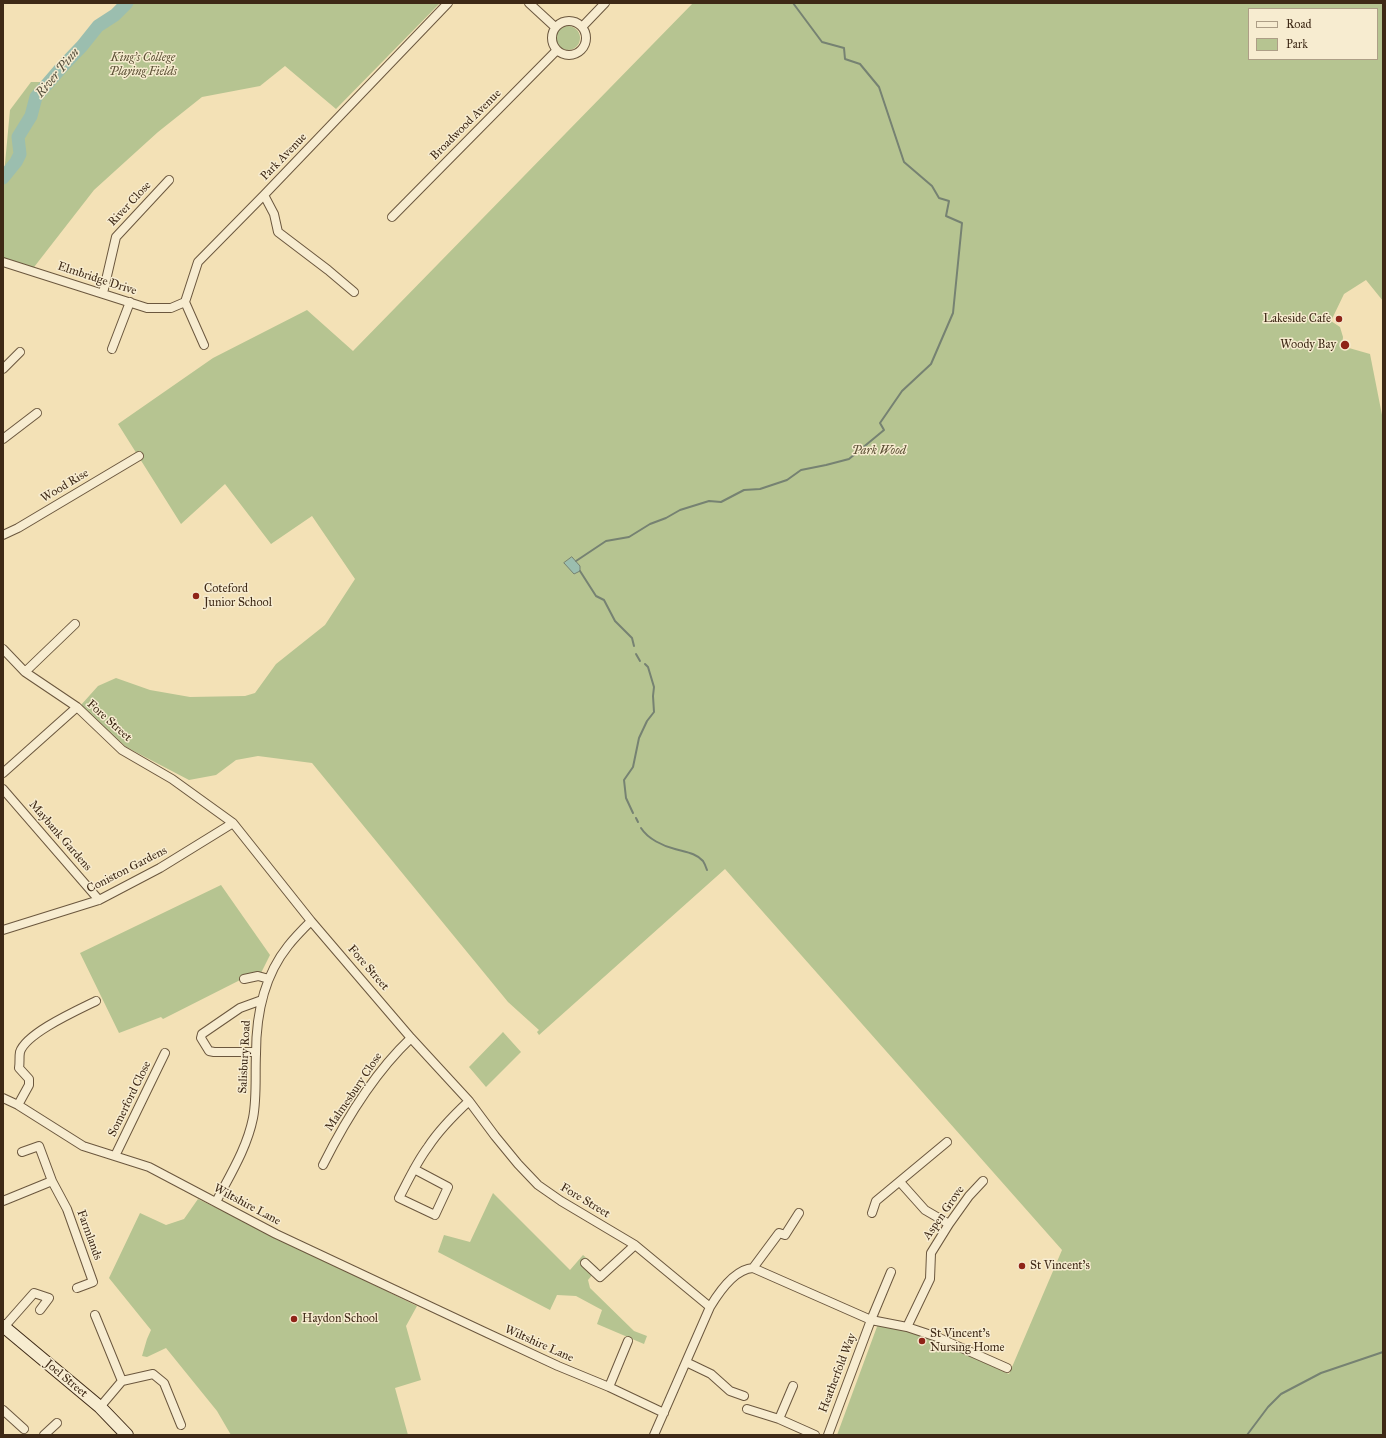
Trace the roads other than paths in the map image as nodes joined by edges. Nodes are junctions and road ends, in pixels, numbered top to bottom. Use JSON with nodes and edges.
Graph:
{"nodes":[{"id":1,"x":448,"y":3,"type":"edge"},
{"id":2,"x":529,"y":3,"type":"edge"},
{"id":3,"x":605,"y":3,"type":"edge"},
{"id":4,"x":555,"y":27,"type":"junction"},
{"id":5,"x":582,"y":27,"type":"junction"},
{"id":6,"x":557,"y":50,"type":"junction"},
{"id":7,"x":169,"y":180,"type":"dead end"},
{"id":8,"x":264,"y":195,"type":"junction"},
{"id":9,"x":392,"y":217,"type":"dead end"},
{"id":10,"x":3,"y":262,"type":"edge"},
{"id":11,"x":354,"y":292,"type":"dead end"},
{"id":12,"x":103,"y":293,"type":"junction"},
{"id":13,"x":130,"y":302,"type":"junction"},
{"id":14,"x":185,"y":302,"type":"junction"},
{"id":15,"x":204,"y":345,"type":"dead end"},
{"id":16,"x":112,"y":349,"type":"dead end"},
{"id":17,"x":20,"y":352,"type":"dead end"},
{"id":18,"x":3,"y":369,"type":"edge"},
{"id":19,"x":37,"y":413,"type":"dead end"},
{"id":20,"x":3,"y":439,"type":"edge"},
{"id":21,"x":139,"y":456,"type":"dead end"},
{"id":22,"x":3,"y":535,"type":"edge"},
{"id":23,"x":75,"y":624,"type":"dead end"},
{"id":24,"x":3,"y":649,"type":"edge"},
{"id":25,"x":25,"y":672,"type":"junction"},
{"id":26,"x":77,"y":707,"type":"junction"},
{"id":27,"x":3,"y":773,"type":"edge"},
{"id":28,"x":3,"y":789,"type":"edge"},
{"id":29,"x":232,"y":824,"type":"junction"},
{"id":30,"x":100,"y":900,"type":"junction"},
{"id":31,"x":311,"y":921,"type":"junction"},
{"id":32,"x":3,"y":930,"type":"edge"},
{"id":33,"x":244,"y":979,"type":"dead end"},
{"id":34,"x":268,"y":979,"type":"junction"},
{"id":35,"x":262,"y":1000,"type":"junction"},
{"id":36,"x":96,"y":1001,"type":"dead end"},
{"id":37,"x":411,"y":1038,"type":"junction"},
{"id":38,"x":256,"y":1052,"type":"junction"},
{"id":39,"x":165,"y":1053,"type":"dead end"},
{"id":40,"x":3,"y":1098,"type":"edge"},
{"id":41,"x":469,"y":1101,"type":"junction"},
{"id":42,"x":18,"y":1105,"type":"junction"},
{"id":43,"x":948,"y":1142,"type":"dead end"},
{"id":44,"x":22,"y":1152,"type":"dead end"},
{"id":45,"x":116,"y":1156,"type":"junction"},
{"id":46,"x":323,"y":1165,"type":"dead end"},
{"id":47,"x":414,"y":1169,"type":"junction"},
{"id":48,"x":52,"y":1181,"type":"junction"},
{"id":49,"x":900,"y":1182,"type":"junction"},
{"id":50,"x":983,"y":1182,"type":"dead end"},
{"id":51,"x":3,"y":1201,"type":"edge"},
{"id":52,"x":216,"y":1202,"type":"junction"},
{"id":53,"x":799,"y":1213,"type":"dead end"},
{"id":54,"x":872,"y":1213,"type":"dead end"},
{"id":55,"x":949,"y":1224,"type":"junction"},
{"id":56,"x":635,"y":1245,"type":"junction"},
{"id":57,"x":585,"y":1263,"type":"dead end"},
{"id":58,"x":753,"y":1268,"type":"junction"},
{"id":59,"x":892,"y":1272,"type":"dead end"},
{"id":60,"x":77,"y":1288,"type":"dead end"},
{"id":61,"x":710,"y":1307,"type":"junction"},
{"id":62,"x":40,"y":1310,"type":"dead end"},
{"id":63,"x":95,"y":1315,"type":"dead end"},
{"id":64,"x":871,"y":1320,"type":"junction"},
{"id":65,"x":4,"y":1327,"type":"edge"},
{"id":66,"x":907,"y":1327,"type":"junction"},
{"id":67,"x":628,"y":1342,"type":"dead end"},
{"id":68,"x":686,"y":1362,"type":"junction"},
{"id":69,"x":1007,"y":1368,"type":"dead end"},
{"id":70,"x":122,"y":1381,"type":"junction"},
{"id":71,"x":793,"y":1386,"type":"dead end"},
{"id":72,"x":609,"y":1387,"type":"junction"},
{"id":73,"x":744,"y":1396,"type":"dead end"},
{"id":74,"x":100,"y":1407,"type":"junction"},
{"id":75,"x":747,"y":1408,"type":"dead end"},
{"id":76,"x":664,"y":1413,"type":"junction"},
{"id":77,"x":5,"y":1415,"type":"edge"},
{"id":78,"x":779,"y":1419,"type":"junction"},
{"id":79,"x":57,"y":1423,"type":"dead end"},
{"id":80,"x":181,"y":1425,"type":"dead end"},
{"id":81,"x":24,"y":1429,"type":"dead end"},
{"id":82,"x":44,"y":1435,"type":"edge"},
{"id":83,"x":127,"y":1435,"type":"edge"},
{"id":84,"x":654,"y":1435,"type":"edge"},
{"id":85,"x":815,"y":1435,"type":"edge"},
{"id":86,"x":828,"y":1435,"type":"edge"}],
"edges":[{"from":1,"to":8,"type":"street","name":"Park Avenue"},
{"from":2,"to":4,"type":"street"},
{"from":3,"to":5,"type":"street"},
{"from":4,"to":5,"type":"street"},
{"from":4,"to":6,"type":"street"},
{"from":5,"to":6,"type":"street"},
{"from":6,"to":9,"type":"street","name":"Broadwood Avenue"},
{"from":7,"to":12,"type":"street","name":"River Close"},
{"from":8,"to":11,"type":"street"},
{"from":8,"to":14,"type":"street","name":"Park Avenue"},
{"from":10,"to":12,"type":"street","name":"Elmbridge Drive"},
{"from":12,"to":13,"type":"street","name":"Elmbridge Drive"},
{"from":13,"to":14,"type":"street","name":"Elmbridge Drive"},
{"from":13,"to":16,"type":"street"},
{"from":14,"to":15,"type":"street"},
{"from":17,"to":18,"type":"street"},
{"from":19,"to":20,"type":"street"},
{"from":21,"to":22,"type":"street","name":"Wood Rise"},
{"from":23,"to":25,"type":"street"},
{"from":24,"to":25,"type":"street","name":"Fore Street"},
{"from":25,"to":26,"type":"street","name":"Fore Street"},
{"from":26,"to":27,"type":"street"},
{"from":26,"to":29,"type":"street","name":"Fore Street"},
{"from":28,"to":30,"type":"street","name":"Maybank Gardens"},
{"from":29,"to":30,"type":"street","name":"Coniston Gardens"},
{"from":29,"to":31,"type":"street","name":"Fore Street"},
{"from":30,"to":32,"type":"street","name":"Coniston Gardens"},
{"from":31,"to":34,"type":"street","name":"Salisbury Road"},
{"from":31,"to":37,"type":"street","name":"Fore Street"},
{"from":33,"to":34,"type":"street"},
{"from":34,"to":35,"type":"street","name":"Salisbury Road"},
{"from":35,"to":38,"type":"street","name":"Salisbury Road"},
{"from":35,"to":38,"type":"street"},
{"from":36,"to":42,"type":"street"},
{"from":37,"to":41,"type":"street","name":"Fore Street"},
{"from":37,"to":46,"type":"street","name":"Malmesbury Close"},
{"from":38,"to":52,"type":"street","name":"Salisbury Road"},
{"from":39,"to":45,"type":"street","name":"Somerford Close"},
{"from":40,"to":42,"type":"street","name":"Wiltshire Lane"},
{"from":41,"to":47,"type":"street"},
{"from":41,"to":56,"type":"street","name":"Fore Street"},
{"from":42,"to":45,"type":"street","name":"Wiltshire Lane"},
{"from":43,"to":49,"type":"street"},
{"from":44,"to":48,"type":"street","name":"Farmlands"},
{"from":45,"to":52,"type":"street","name":"Wiltshire Lane"},
{"from":47,"to":47,"type":"street"},
{"from":48,"to":51,"type":"street"},
{"from":48,"to":60,"type":"street","name":"Farmlands"},
{"from":49,"to":54,"type":"street"},
{"from":49,"to":55,"type":"street"},
{"from":50,"to":55,"type":"street","name":"Aspen Grove"},
{"from":52,"to":72,"type":"street","name":"Wiltshire Lane"},
{"from":53,"to":58,"type":"street"},
{"from":55,"to":66,"type":"street","name":"Aspen Grove"},
{"from":56,"to":57,"type":"street"},
{"from":56,"to":61,"type":"street","name":"Fore Street"},
{"from":58,"to":61,"type":"street"},
{"from":58,"to":64,"type":"street"},
{"from":59,"to":64,"type":"street","name":"Heatherfold Way"},
{"from":61,"to":68,"type":"street"},
{"from":62,"to":65,"type":"street"},
{"from":63,"to":70,"type":"street"},
{"from":64,"to":66,"type":"street"},
{"from":64,"to":86,"type":"street","name":"Heatherfold Way"},
{"from":65,"to":74,"type":"main road","name":"Joel Street"},
{"from":66,"to":69,"type":"street"},
{"from":67,"to":72,"type":"street"},
{"from":68,"to":73,"type":"street"},
{"from":68,"to":76,"type":"street"},
{"from":70,"to":74,"type":"street"},
{"from":70,"to":80,"type":"street"},
{"from":71,"to":78,"type":"street"},
{"from":72,"to":76,"type":"street","name":"Wiltshire Lane"},
{"from":74,"to":83,"type":"main road","name":"Joel Street"},
{"from":75,"to":78,"type":"street"},
{"from":76,"to":84,"type":"street"},
{"from":77,"to":81,"type":"street"},
{"from":78,"to":85,"type":"street"},
{"from":79,"to":82,"type":"street"}]}
